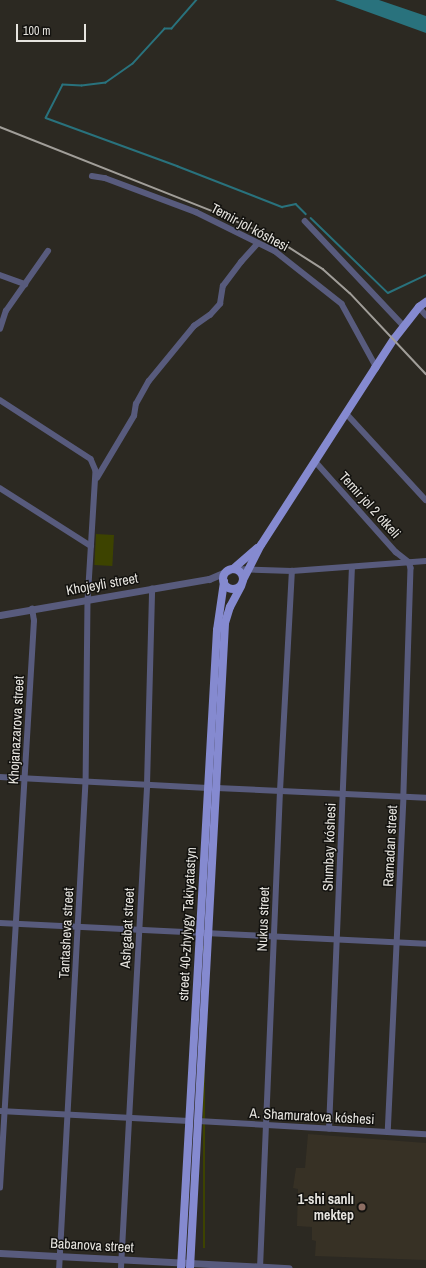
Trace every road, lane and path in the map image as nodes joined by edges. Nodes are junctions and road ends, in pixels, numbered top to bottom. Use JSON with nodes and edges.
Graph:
{"nodes":[{"id":1,"x":92,"y":176,"type":"dead end"},
{"id":2,"x":305,"y":221,"type":"dead end"},
{"id":3,"x":258,"y":243,"type":"junction"},
{"id":4,"x":48,"y":251,"type":"dead end"},
{"id":5,"x":0,"y":275,"type":"edge"},
{"id":6,"x":25,"y":284,"type":"junction"},
{"id":7,"x":423,"y":304,"type":"edge"},
{"id":8,"x":426,"y":315,"type":"edge"},
{"id":9,"x":404,"y":326,"type":"junction"},
{"id":10,"x":0,"y":329,"type":"edge"},
{"id":11,"x":376,"y":366,"type":"junction"},
{"id":12,"x":0,"y":400,"type":"edge"},
{"id":13,"x":346,"y":412,"type":"junction"},
{"id":14,"x":315,"y":461,"type":"junction"},
{"id":15,"x":96,"y":480,"type":"junction"},
{"id":16,"x":0,"y":488,"type":"edge"},
{"id":17,"x":426,"y":500,"type":"edge"},
{"id":18,"x":261,"y":544,"type":"junction"},
{"id":19,"x":91,"y":546,"type":"junction"},
{"id":20,"x":426,"y":561,"type":"edge"},
{"id":21,"x":409,"y":562,"type":"junction"},
{"id":22,"x":352,"y":567,"type":"junction"},
{"id":23,"x":232,"y":570,"type":"junction"},
{"id":24,"x":248,"y":570,"type":"junction"},
{"id":25,"x":292,"y":571,"type":"junction"},
{"id":26,"x":209,"y":579,"type":"junction"},
{"id":27,"x":224,"y":582,"type":"junction"},
{"id":28,"x":242,"y":583,"type":"junction"},
{"id":29,"x":152,"y":589,"type":"junction"},
{"id":30,"x":88,"y":600,"type":"junction"},
{"id":31,"x":32,"y":609,"type":"junction"},
{"id":32,"x":0,"y":615,"type":"edge"},
{"id":33,"x":0,"y":777,"type":"edge"},
{"id":34,"x":25,"y":778,"type":"junction"},
{"id":35,"x":86,"y":782,"type":"junction"},
{"id":36,"x":147,"y":786,"type":"junction"},
{"id":37,"x":213,"y":788,"type":"junction"},
{"id":38,"x":280,"y":791,"type":"junction"},
{"id":39,"x":344,"y":794,"type":"junction"},
{"id":40,"x":404,"y":797,"type":"junction"},
{"id":41,"x":426,"y":798,"type":"edge"},
{"id":42,"x":0,"y":923,"type":"edge"},
{"id":43,"x":16,"y":924,"type":"junction"},
{"id":44,"x":79,"y":927,"type":"junction"},
{"id":45,"x":138,"y":930,"type":"junction"},
{"id":46,"x":200,"y":933,"type":"junction"},
{"id":47,"x":209,"y":933,"type":"junction"},
{"id":48,"x":274,"y":936,"type":"junction"},
{"id":49,"x":338,"y":940,"type":"junction"},
{"id":50,"x":396,"y":943,"type":"junction"},
{"id":51,"x":426,"y":944,"type":"edge"},
{"id":52,"x":2,"y":1111,"type":"edge"},
{"id":53,"x":67,"y":1115,"type":"junction"},
{"id":54,"x":129,"y":1118,"type":"junction"},
{"id":55,"x":189,"y":1121,"type":"junction"},
{"id":56,"x":198,"y":1121,"type":"junction"},
{"id":57,"x":266,"y":1126,"type":"junction"},
{"id":58,"x":329,"y":1129,"type":"junction"},
{"id":59,"x":388,"y":1131,"type":"junction"},
{"id":60,"x":426,"y":1134,"type":"edge"},
{"id":61,"x":0,"y":1188,"type":"edge"},
{"id":62,"x":0,"y":1253,"type":"edge"},
{"id":63,"x":60,"y":1256,"type":"junction"},
{"id":64,"x":122,"y":1260,"type":"junction"},
{"id":65,"x":186,"y":1265,"type":"edge"},
{"id":66,"x":260,"y":1267,"type":"edge"},
{"id":67,"x":60,"y":1268,"type":"edge"},
{"id":68,"x":121,"y":1268,"type":"edge"},
{"id":69,"x":289,"y":1268,"type":"edge"}],
"edges":[{"from":1,"to":3,"type":"street","name":"Temir jol kóshesi"},
{"from":2,"to":9,"type":"street"},
{"from":3,"to":11,"type":"street","name":"Temir jol kóshesi"},
{"from":3,"to":15,"type":"street"},
{"from":4,"to":6,"type":"street"},
{"from":5,"to":6,"type":"street"},
{"from":6,"to":10,"type":"street"},
{"from":7,"to":8,"type":"street"},
{"from":7,"to":9,"type":"main road"},
{"from":9,"to":11,"type":"main road"},
{"from":11,"to":13,"type":"main road"},
{"from":12,"to":15,"type":"street"},
{"from":13,"to":14,"type":"main road"},
{"from":13,"to":17,"type":"street"},
{"from":14,"to":18,"type":"main road"},
{"from":14,"to":21,"type":"street","name":"Temir jol 2 ótkeli"},
{"from":15,"to":19,"type":"street","name":"Tantasheva street"},
{"from":16,"to":19,"type":"street"},
{"from":18,"to":23,"type":"main road"},
{"from":18,"to":24,"type":"main road","name":"street 40-zhylygy Takiyatastyn"},
{"from":19,"to":30,"type":"street","name":"Tantasheva street"},
{"from":20,"to":21,"type":"street"},
{"from":21,"to":22,"type":"street"},
{"from":21,"to":40,"type":"street","name":"Ramadan street"},
{"from":22,"to":25,"type":"street"},
{"from":22,"to":39,"type":"street","name":"Shımbay kóshesi"},
{"from":23,"to":24,"type":"street"},
{"from":23,"to":26,"type":"street"},
{"from":23,"to":27,"type":"main road"},
{"from":23,"to":28,"type":"main road"},
{"from":24,"to":25,"type":"street"},
{"from":24,"to":28,"type":"main road","name":"street 40-zhylygy Takiyatastyn"},
{"from":25,"to":38,"type":"street","name":"Nukus street"},
{"from":26,"to":27,"type":"street"},
{"from":26,"to":29,"type":"street","name":"Khojeyli street"},
{"from":27,"to":28,"type":"main road"},
{"from":27,"to":37,"type":"main road","name":"street 40-zhylygy Takiyatastyn"},
{"from":28,"to":37,"type":"main road","name":"street 40-zhylygy Takiyatastyn"},
{"from":29,"to":30,"type":"street","name":"Khojeyli street"},
{"from":29,"to":36,"type":"street","name":"Ashgabat street"},
{"from":30,"to":31,"type":"street","name":"Khojeyli street"},
{"from":30,"to":35,"type":"street","name":"Tantasheva street"},
{"from":31,"to":32,"type":"street","name":"Khojeyli street"},
{"from":31,"to":34,"type":"street","name":"Khojanazarova street"},
{"from":33,"to":34,"type":"street"},
{"from":34,"to":35,"type":"street"},
{"from":34,"to":43,"type":"street","name":"Khojanazarova street"},
{"from":35,"to":36,"type":"street"},
{"from":35,"to":44,"type":"street","name":"Tantasheva street"},
{"from":36,"to":37,"type":"street"},
{"from":36,"to":45,"type":"street","name":"Ashgabat street"},
{"from":37,"to":38,"type":"street"},
{"from":37,"to":46,"type":"main road","name":"street 40-zhylygy Takiyatastyn"},
{"from":37,"to":47,"type":"main road","name":"street 40-zhylygy Takiyatastyn"},
{"from":38,"to":39,"type":"street"},
{"from":38,"to":48,"type":"street","name":"Nukus street"},
{"from":39,"to":40,"type":"street"},
{"from":39,"to":49,"type":"street","name":"Shımbay kóshesi"},
{"from":40,"to":41,"type":"street"},
{"from":40,"to":50,"type":"street","name":"Ramadan street"},
{"from":42,"to":43,"type":"street"},
{"from":43,"to":44,"type":"street"},
{"from":43,"to":52,"type":"street","name":"Khojanazarova street"},
{"from":44,"to":45,"type":"street"},
{"from":44,"to":53,"type":"street","name":"Tantasheva street"},
{"from":45,"to":46,"type":"street"},
{"from":45,"to":54,"type":"street","name":"Ashgabat street"},
{"from":46,"to":47,"type":"street"},
{"from":46,"to":55,"type":"main road","name":"street 40-zhylygy Takiyatastyn"},
{"from":47,"to":48,"type":"street"},
{"from":47,"to":56,"type":"main road","name":"street 40-zhylygy Takiyatastyn"},
{"from":48,"to":49,"type":"street"},
{"from":48,"to":57,"type":"street","name":"Nukus street"},
{"from":49,"to":50,"type":"street"},
{"from":49,"to":58,"type":"street","name":"Shımbay kóshesi"},
{"from":50,"to":51,"type":"street"},
{"from":50,"to":59,"type":"street","name":"Ramadan street"},
{"from":52,"to":53,"type":"street"},
{"from":52,"to":61,"type":"street","name":"Khojanazarova street"},
{"from":53,"to":54,"type":"street"},
{"from":53,"to":63,"type":"street","name":"Tantasheva street"},
{"from":54,"to":55,"type":"street"},
{"from":54,"to":64,"type":"street","name":"Ashgabat street"},
{"from":55,"to":65,"type":"main road","name":"street 40-zhylygy Takiyatastyn"},
{"from":56,"to":57,"type":"street","name":"A. Shamuratova kóshesi"},
{"from":56,"to":65,"type":"main road","name":"street 40-zhylygy Takiyatastyn"},
{"from":57,"to":58,"type":"street","name":"A. Shamuratova kóshesi"},
{"from":57,"to":66,"type":"street","name":"Nukus street"},
{"from":58,"to":59,"type":"street","name":"A. Shamuratova kóshesi"},
{"from":59,"to":60,"type":"street","name":"A. Shamuratova kóshesi"},
{"from":62,"to":63,"type":"street","name":"Babanova street"},
{"from":63,"to":64,"type":"street","name":"Babanova street"},
{"from":63,"to":67,"type":"street","name":"Tantasheva street"},
{"from":64,"to":65,"type":"street","name":"Babanova street"},
{"from":64,"to":68,"type":"street","name":"Ashgabat street"},
{"from":65,"to":66,"type":"street","name":"Babanova street"},
{"from":66,"to":69,"type":"street","name":"Babanova street"}]}
